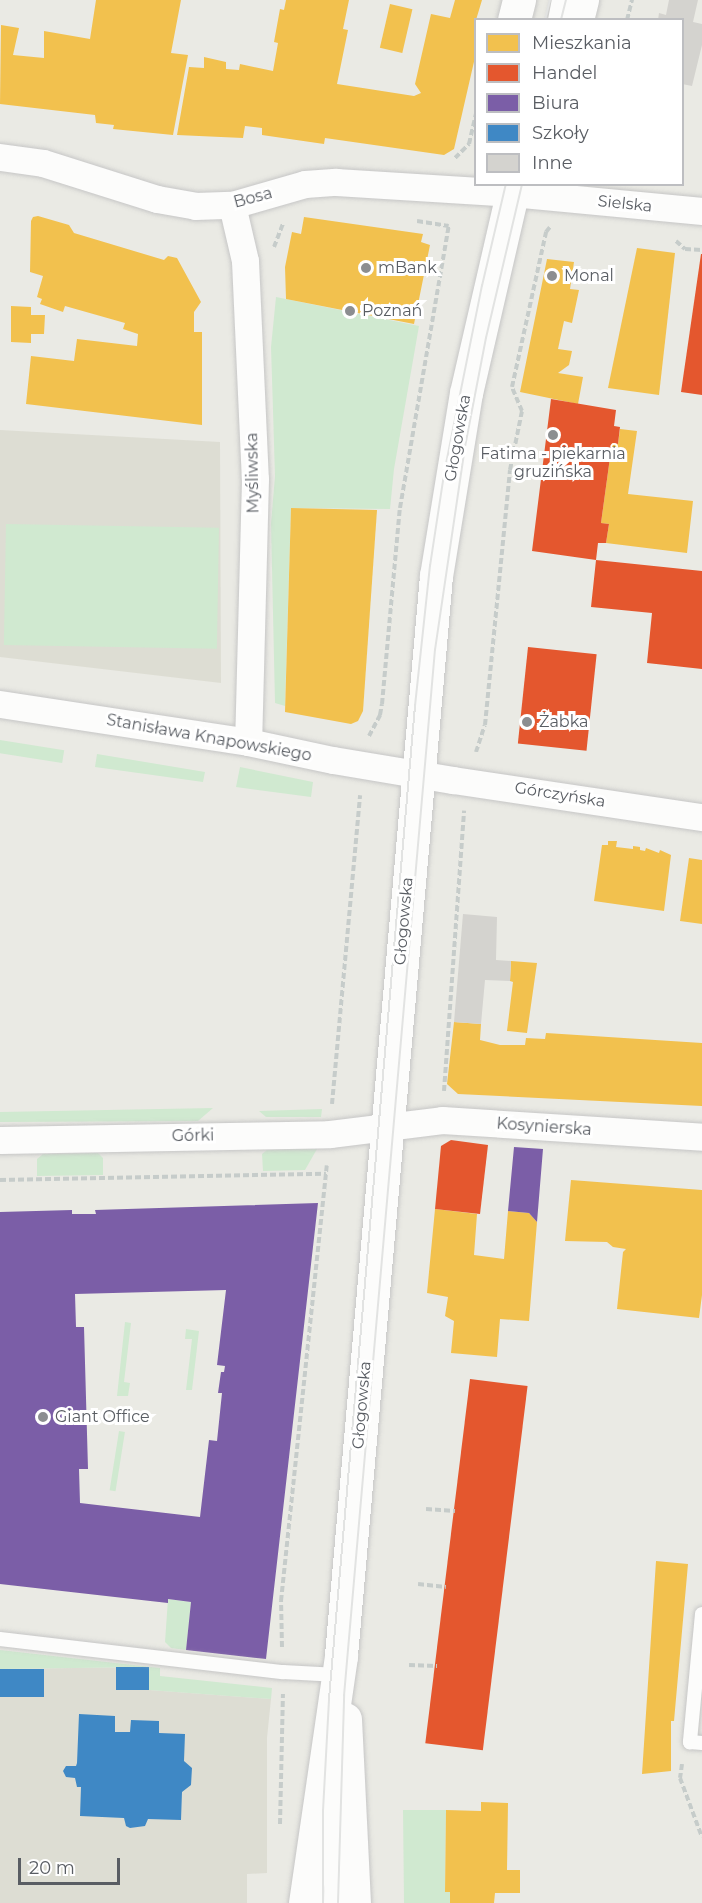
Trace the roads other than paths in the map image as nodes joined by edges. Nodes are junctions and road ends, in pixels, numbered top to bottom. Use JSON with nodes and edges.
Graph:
{"nodes":[{"id":1,"x":519,"y":0,"type":"edge"},
{"id":2,"x":560,"y":0,"type":"edge"},
{"id":3,"x":582,"y":0,"type":"edge"},
{"id":4,"x":514,"y":18,"type":"edge"},
{"id":5,"x":556,"y":18,"type":"edge"},
{"id":6,"x":578,"y":18,"type":"edge"},
{"id":7,"x":0,"y":157,"type":"edge"},
{"id":8,"x":513,"y":187,"type":"edge"},
{"id":9,"x":232,"y":205,"type":"junction"},
{"id":10,"x":702,"y":211,"type":"edge"},
{"id":11,"x":0,"y":704,"type":"edge"},
{"id":12,"x":248,"y":742,"type":"junction"},
{"id":13,"x":418,"y":774,"type":"junction"},
{"id":14,"x":702,"y":817,"type":"edge"},
{"id":15,"x":386,"y":1128,"type":"junction"},
{"id":16,"x":702,"y":1137,"type":"edge"},
{"id":17,"x":0,"y":1140,"type":"edge"},
{"id":18,"x":702,"y":1614,"type":"edge"},
{"id":19,"x":0,"y":1639,"type":"edge"},
{"id":20,"x":339,"y":1665,"type":"junction"},
{"id":21,"x":699,"y":1743,"type":"edge"},
{"id":22,"x":305,"y":1903,"type":"edge"},
{"id":23,"x":332,"y":1903,"type":"edge"},
{"id":24,"x":354,"y":1903,"type":"edge"}],
"edges":[{"from":1,"to":4,"type":"street"},
{"from":2,"to":5,"type":"lane"},
{"from":3,"to":6,"type":"street"},
{"from":7,"to":9,"type":"street","name":"Bosa"},
{"from":8,"to":9,"type":"street","name":"Bosa"},
{"from":8,"to":10,"type":"street","name":"Sielska"},
{"from":8,"to":13,"type":"street","name":"Głogowska"},
{"from":9,"to":12,"type":"street","name":"Myśliwska"},
{"from":11,"to":12,"type":"street","name":"Stanisława Knapowskiego"},
{"from":12,"to":13,"type":"street","name":"Stanisława Knapowskiego"},
{"from":13,"to":14,"type":"street","name":"Górczyńska"},
{"from":13,"to":15,"type":"street","name":"Głogowska"},
{"from":15,"to":16,"type":"street","name":"Kosynierska"},
{"from":15,"to":17,"type":"street","name":"Górki"},
{"from":15,"to":20,"type":"street","name":"Głogowska"},
{"from":18,"to":21,"type":"lane"},
{"from":19,"to":20,"type":"lane"},
{"from":20,"to":22,"type":"street","name":"Głogowska"},
{"from":20,"to":23,"type":"lane"},
{"from":20,"to":24,"type":"street","name":"Głogowska"}]}
